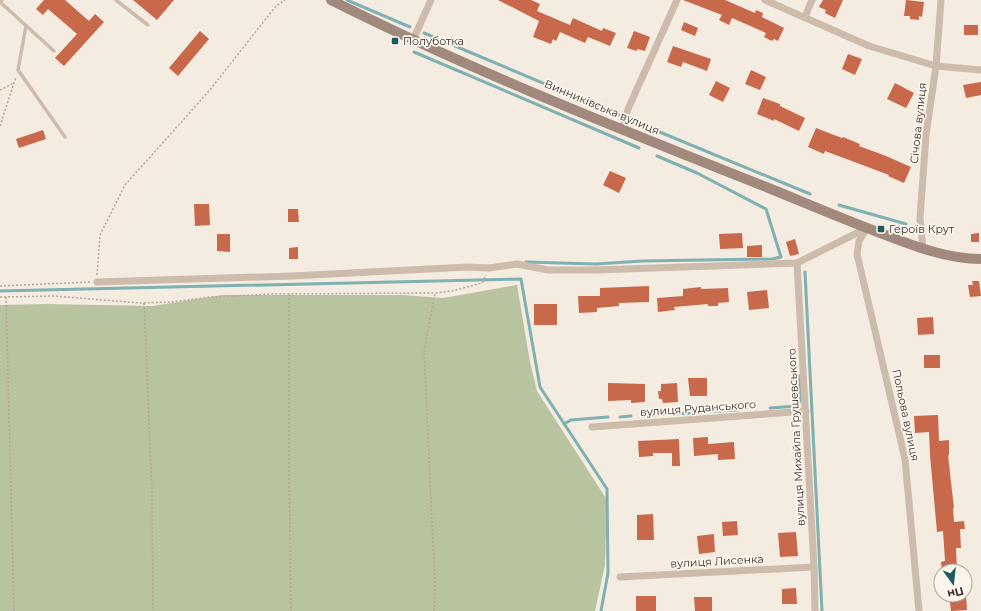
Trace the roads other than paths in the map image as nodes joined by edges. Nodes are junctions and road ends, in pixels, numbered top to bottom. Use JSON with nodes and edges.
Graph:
{"nodes":[{"id":1,"x":116,"y":0,"type":"edge"},
{"id":2,"x":331,"y":0,"type":"edge"},
{"id":3,"x":431,"y":0,"type":"edge"},
{"id":4,"x":677,"y":0,"type":"edge"},
{"id":5,"x":765,"y":0,"type":"edge"},
{"id":6,"x":812,"y":0,"type":"edge"},
{"id":7,"x":941,"y":0,"type":"edge"},
{"id":8,"x":1,"y":1,"type":"edge"},
{"id":9,"x":805,"y":17,"type":"junction"},
{"id":10,"x":148,"y":25,"type":"dead end"},
{"id":11,"x":26,"y":26,"type":"junction"},
{"id":12,"x":412,"y":40,"type":"junction"},
{"id":13,"x":54,"y":51,"type":"dead end"},
{"id":14,"x":936,"y":66,"type":"junction"},
{"id":15,"x":981,"y":70,"type":"edge"},
{"id":16,"x":622,"y":129,"type":"junction"},
{"id":17,"x":65,"y":137,"type":"dead end"},
{"id":18,"x":867,"y":228,"type":"junction"},
{"id":19,"x":923,"y":249,"type":"junction"},
{"id":20,"x":981,"y":259,"type":"edge"},
{"id":21,"x":797,"y":263,"type":"junction"},
{"id":22,"x":97,"y":282,"type":"road end"},
{"id":23,"x":806,"y":411,"type":"junction"},
{"id":24,"x":592,"y":427,"type":"dead end"},
{"id":25,"x":814,"y":567,"type":"junction"},
{"id":26,"x":620,"y":577,"type":"dead end"},
{"id":27,"x":815,"y":611,"type":"edge"},
{"id":28,"x":919,"y":611,"type":"edge"}],
"edges":[{"from":1,"to":10,"type":"lane"},
{"from":2,"to":12,"type":"main road","name":"Винниківська вулиця"},
{"from":3,"to":12,"type":"street"},
{"from":4,"to":16,"type":"street"},
{"from":5,"to":9,"type":"street"},
{"from":6,"to":9,"type":"street"},
{"from":7,"to":14,"type":"street","name":"Січова вулиця"},
{"from":8,"to":11,"type":"lane"},
{"from":9,"to":14,"type":"street"},
{"from":11,"to":13,"type":"lane"},
{"from":11,"to":17,"type":"lane"},
{"from":12,"to":16,"type":"main road","name":"Винниківська вулиця"},
{"from":14,"to":15,"type":"street"},
{"from":14,"to":19,"type":"street","name":"Січова вулиця"},
{"from":16,"to":18,"type":"main road","name":"Винниківська вулиця"},
{"from":18,"to":19,"type":"main road","name":"Винниківська вулиця"},
{"from":18,"to":21,"type":"street"},
{"from":18,"to":28,"type":"street","name":"Польова вулиця"},
{"from":19,"to":20,"type":"main road","name":"Винниківська вулиця"},
{"from":21,"to":22,"type":"street"},
{"from":21,"to":23,"type":"street","name":"вулиця Михайла Грушевського"},
{"from":23,"to":24,"type":"street","name":"вулиця Руданського"},
{"from":23,"to":25,"type":"street","name":"вулиця Михайла Грушевського"},
{"from":25,"to":26,"type":"street","name":"вулиця Лисенка"},
{"from":25,"to":27,"type":"street","name":"вулиця Михайла Грушевського"}]}
